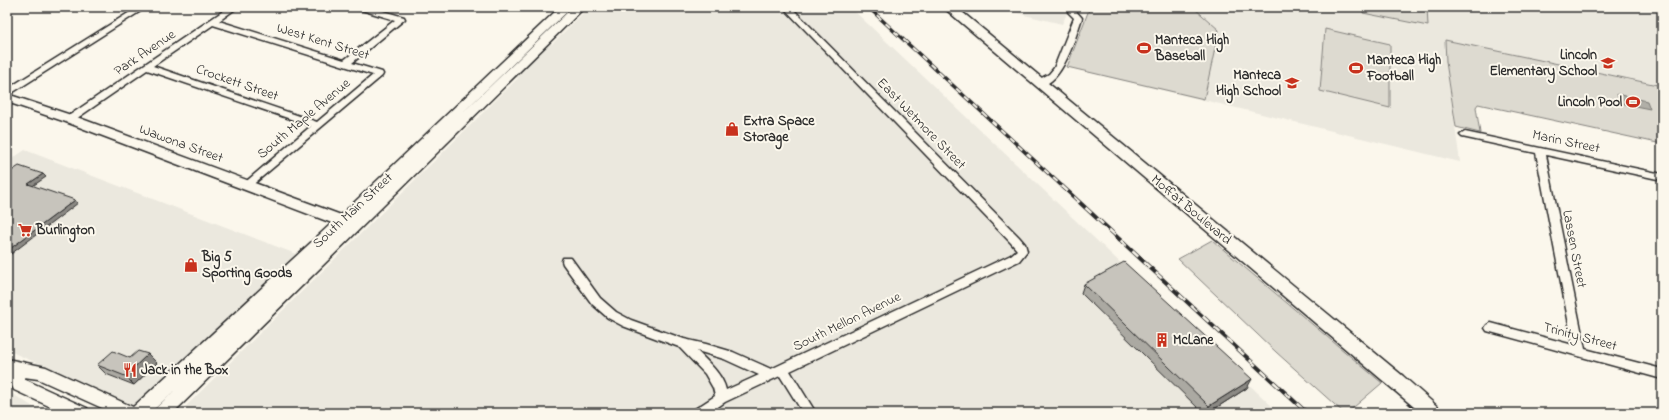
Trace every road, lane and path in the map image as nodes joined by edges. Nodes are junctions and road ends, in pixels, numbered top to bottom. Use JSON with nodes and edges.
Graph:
{"nodes":[{"id":1,"x":141,"y":7,"type":"edge"},
{"id":2,"x":234,"y":7,"type":"edge"},
{"id":3,"x":361,"y":7,"type":"edge"},
{"id":4,"x":566,"y":7,"type":"edge"},
{"id":5,"x":579,"y":7,"type":"edge"},
{"id":6,"x":787,"y":7,"type":"edge"},
{"id":7,"x":949,"y":7,"type":"edge"},
{"id":8,"x":1072,"y":12,"type":"dead end"},
{"id":9,"x":213,"y":22,"type":"junction"},
{"id":10,"x":346,"y":63,"type":"junction"},
{"id":11,"x":147,"y":67,"type":"junction"},
{"id":12,"x":379,"y":74,"type":"joint"},
{"id":13,"x":1039,"y":83,"type":"junction"},
{"id":14,"x":7,"y":93,"type":"edge"},
{"id":15,"x":7,"y":98,"type":"edge"},
{"id":16,"x":472,"y":103,"type":"junction"},
{"id":17,"x":70,"y":120,"type":"junction"},
{"id":18,"x":317,"y":125,"type":"junction"},
{"id":19,"x":1465,"y":135,"type":"dead end"},
{"id":20,"x":1540,"y":151,"type":"junction"},
{"id":21,"x":1662,"y":177,"type":"edge"},
{"id":22,"x":247,"y":185,"type":"junction"},
{"id":23,"x":343,"y":221,"type":"junction"},
{"id":24,"x":567,"y":261,"type":"dead end"},
{"id":25,"x":1010,"y":261,"type":"joint"},
{"id":26,"x":317,"y":262,"type":"junction"},
{"id":27,"x":1491,"y":328,"type":"dead end"},
{"id":28,"x":683,"y":344,"type":"junction"},
{"id":29,"x":1580,"y":352,"type":"junction"},
{"id":30,"x":10,"y":367,"type":"edge"},
{"id":31,"x":783,"y":370,"type":"junction"},
{"id":32,"x":1662,"y":374,"type":"edge"},
{"id":33,"x":771,"y":375,"type":"junction"},
{"id":34,"x":721,"y":398,"type":"junction"},
{"id":35,"x":81,"y":413,"type":"edge"},
{"id":36,"x":130,"y":413,"type":"edge"},
{"id":37,"x":138,"y":413,"type":"edge"},
{"id":38,"x":162,"y":413,"type":"edge"},
{"id":39,"x":699,"y":413,"type":"edge"},
{"id":40,"x":810,"y":413,"type":"edge"},
{"id":41,"x":1433,"y":413,"type":"edge"}],
"edges":[{"from":1,"to":14,"type":"street"},
{"from":2,"to":9,"type":"street","name":"Park Avenue"},
{"from":3,"to":10,"type":"street","name":"South Maple Avenue"},
{"from":4,"to":16,"type":"main road","name":"South Main Street"},
{"from":5,"to":16,"type":"main road","name":"South Main Street"},
{"from":6,"to":25,"type":"street","name":"East Wetmore Street"},
{"from":7,"to":13,"type":"main road","name":"Moffat Boulevard"},
{"from":8,"to":13,"type":"street"},
{"from":9,"to":10,"type":"street","name":"West Kent Street"},
{"from":9,"to":11,"type":"street","name":"Park Avenue"},
{"from":10,"to":12,"type":"street","name":"West Kent Street"},
{"from":11,"to":17,"type":"street","name":"Park Avenue"},
{"from":11,"to":18,"type":"street","name":"Crockett Street"},
{"from":12,"to":18,"type":"street","name":"South Maple Avenue"},
{"from":13,"to":41,"type":"main road","name":"Moffat Boulevard"},
{"from":15,"to":17,"type":"main road","name":"Wawona Street"},
{"from":16,"to":23,"type":"main road","name":"South Main Street"},
{"from":16,"to":26,"type":"main road","name":"South Main Street"},
{"from":17,"to":22,"type":"main road","name":"Wawona Street"},
{"from":18,"to":22,"type":"street","name":"South Maple Avenue"},
{"from":19,"to":20,"type":"street","name":"Marin Street"},
{"from":20,"to":21,"type":"street","name":"Marin Street"},
{"from":20,"to":29,"type":"street","name":"Lassen Street"},
{"from":22,"to":23,"type":"main road","name":"Wawona Street"},
{"from":23,"to":26,"type":"main road"},
{"from":23,"to":37,"type":"main road","name":"South Main Street"},
{"from":24,"to":28,"type":"street"},
{"from":25,"to":31,"type":"street","name":"South Mellon Avenue"},
{"from":26,"to":38,"type":"main road","name":"South Main Street"},
{"from":27,"to":29,"type":"street","name":"Trinity Street"},
{"from":28,"to":33,"type":"street"},
{"from":28,"to":34,"type":"street"},
{"from":29,"to":32,"type":"street","name":"Trinity Street"},
{"from":30,"to":35,"type":"main road"},
{"from":30,"to":36,"type":"main road"},
{"from":31,"to":33,"type":"street","name":"South Mellon Avenue"},
{"from":31,"to":40,"type":"street"},
{"from":33,"to":34,"type":"street","name":"South Mellon Avenue"},
{"from":34,"to":39,"type":"street","name":"South Mellon Avenue"}]}
